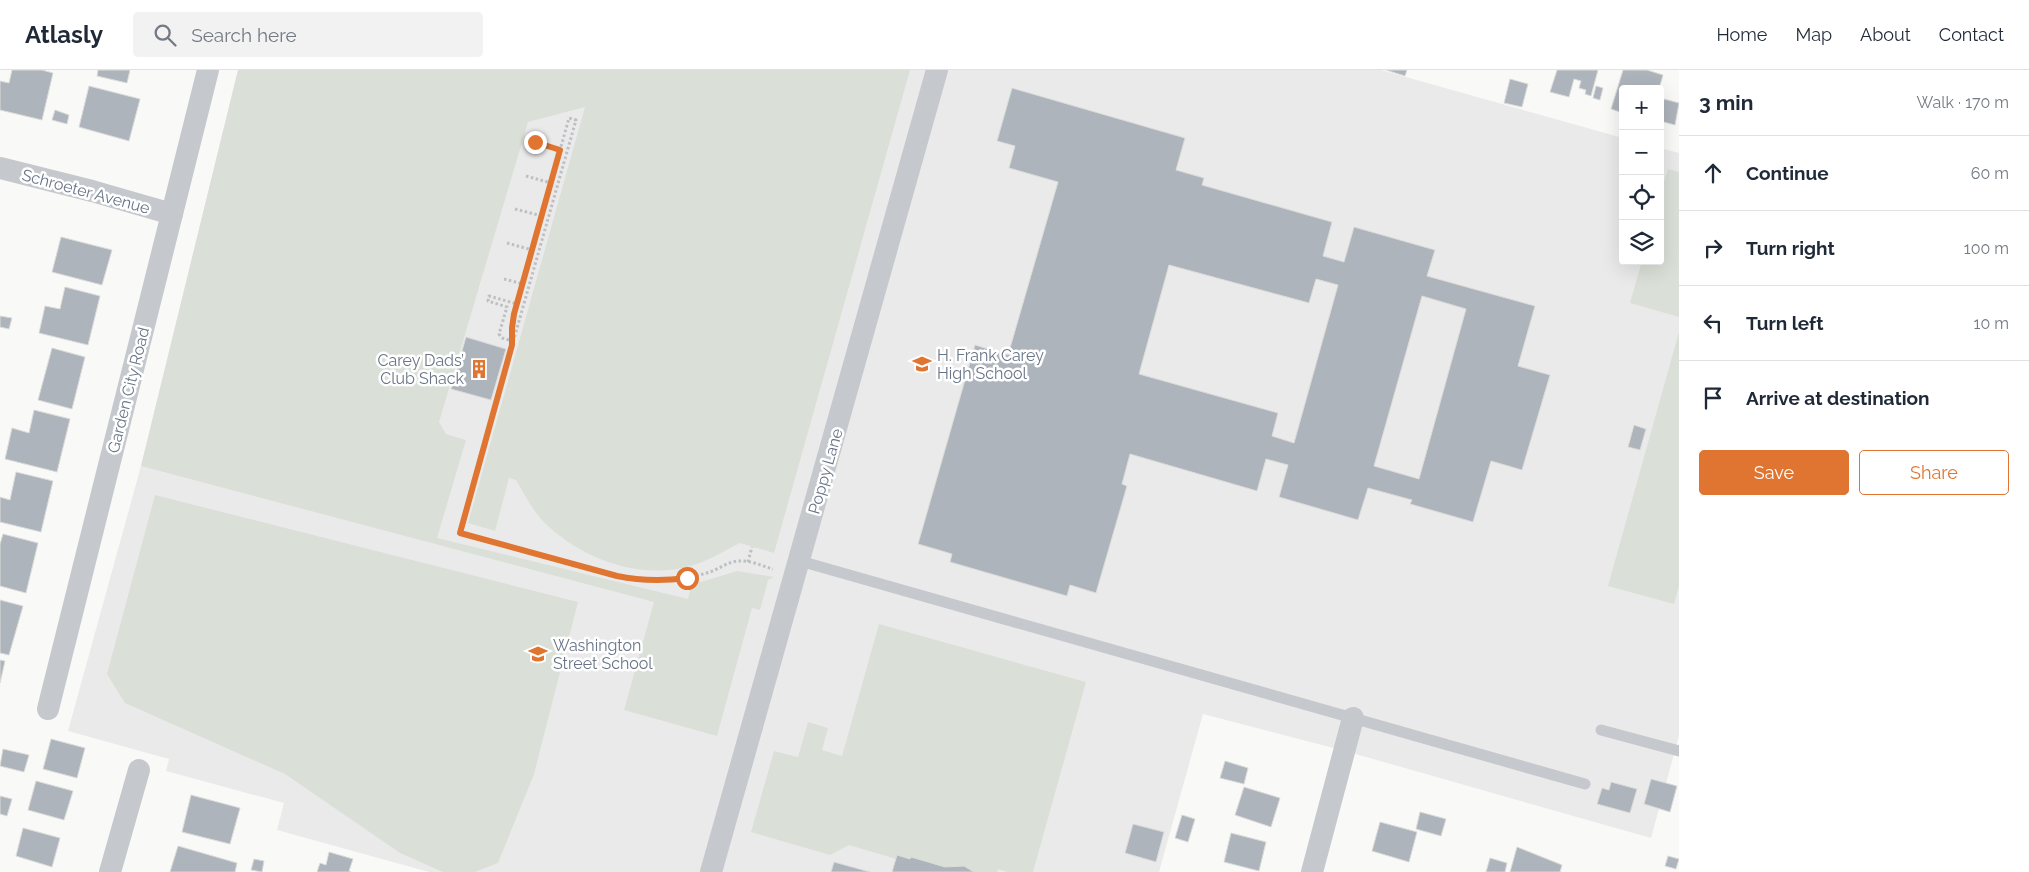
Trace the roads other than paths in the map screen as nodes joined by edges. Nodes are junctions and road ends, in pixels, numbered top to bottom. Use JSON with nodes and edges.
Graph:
{"nodes":[{"id":1,"x":208,"y":70,"type":"edge"},
{"id":2,"x":937,"y":70,"type":"edge"},
{"id":3,"x":0,"y":168,"type":"edge"},
{"id":4,"x":172,"y":214,"type":"junction"},
{"id":5,"x":800,"y":561,"type":"junction"},
{"id":6,"x":48,"y":709,"type":"dead end"},
{"id":7,"x":1353,"y":718,"type":"junction"},
{"id":8,"x":1601,"y":730,"type":"dead end"},
{"id":9,"x":1679,"y":751,"type":"edge"},
{"id":10,"x":139,"y":770,"type":"dead end"},
{"id":11,"x":1585,"y":784,"type":"dead end"},
{"id":12,"x":110,"y":872,"type":"edge"},
{"id":13,"x":711,"y":872,"type":"edge"},
{"id":14,"x":1312,"y":872,"type":"edge"}],
"edges":[{"from":1,"to":4,"type":"street","name":"Garden City Road"},
{"from":2,"to":5,"type":"street","name":"Poppy Lane"},
{"from":3,"to":4,"type":"street","name":"Schroeter Avenue"},
{"from":4,"to":6,"type":"street","name":"Garden City Road"},
{"from":5,"to":7,"type":"lane"},
{"from":5,"to":13,"type":"street","name":"Poppy Lane"},
{"from":7,"to":11,"type":"lane"},
{"from":7,"to":14,"type":"street"},
{"from":8,"to":9,"type":"lane"},
{"from":10,"to":12,"type":"street"}]}
